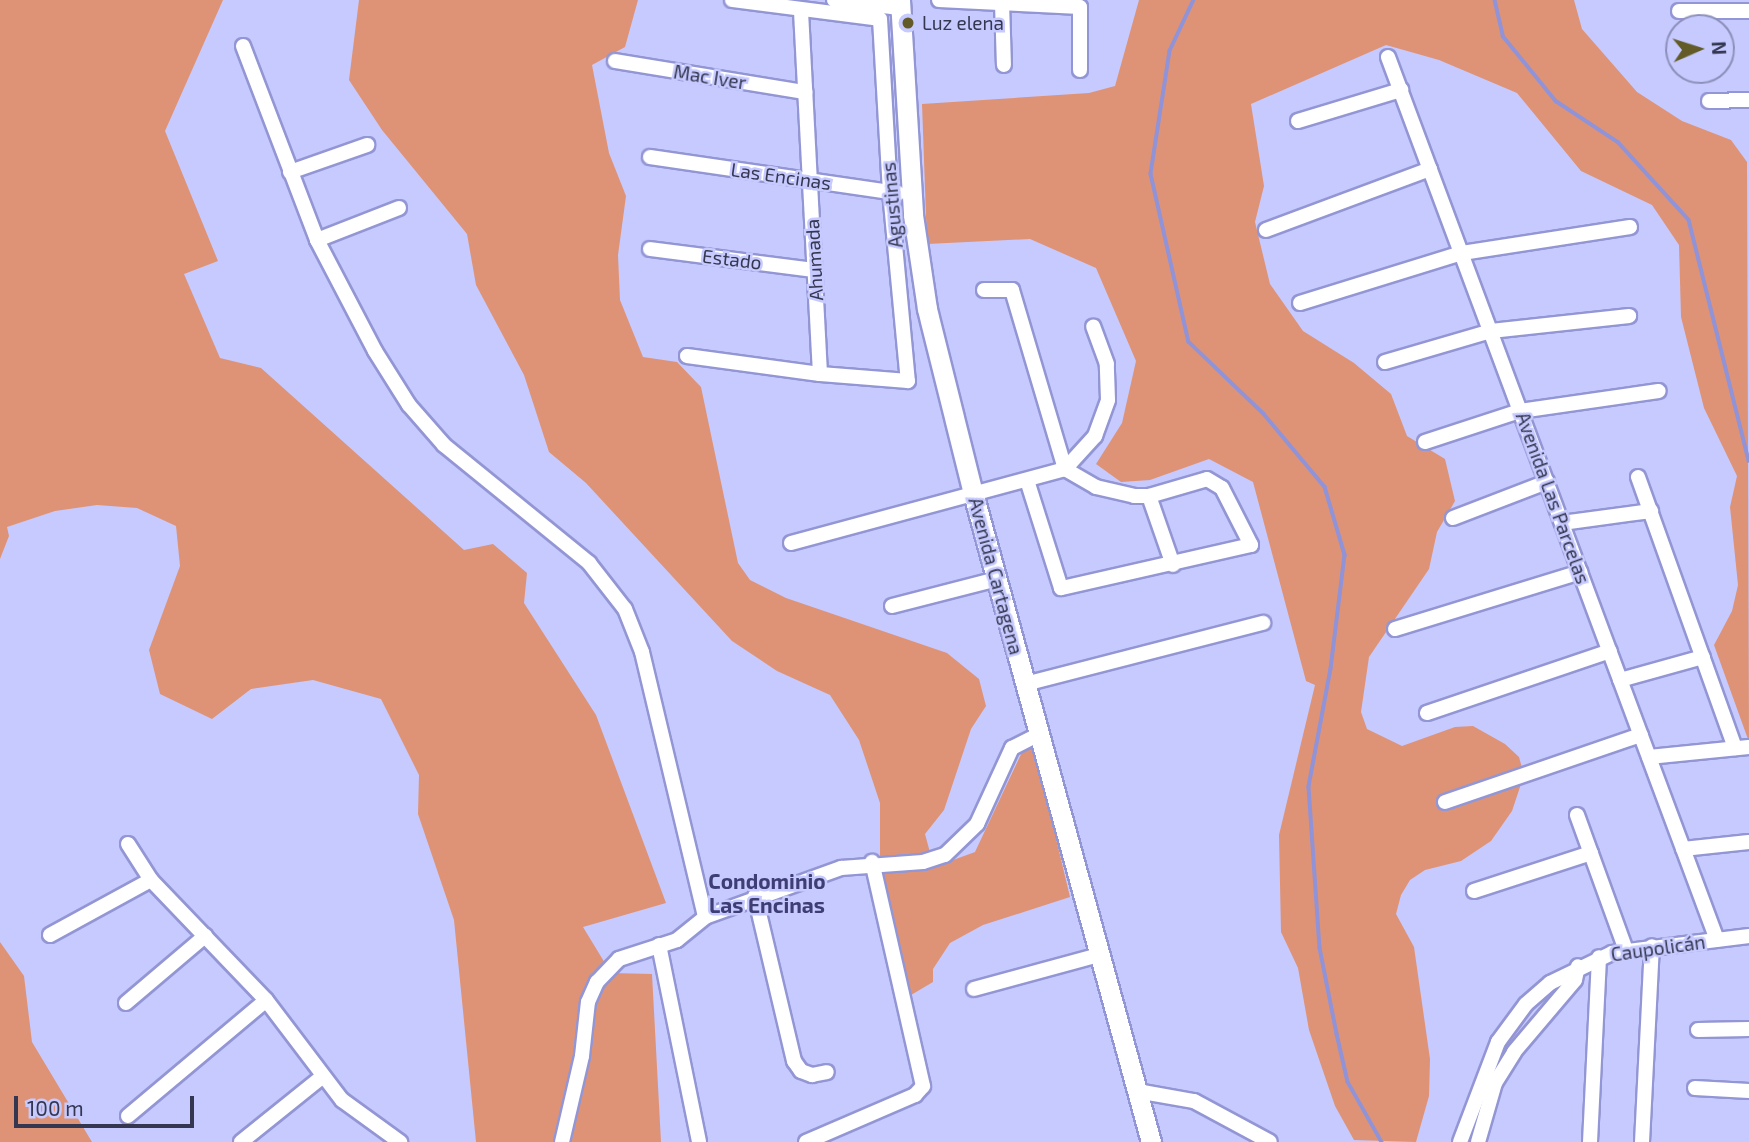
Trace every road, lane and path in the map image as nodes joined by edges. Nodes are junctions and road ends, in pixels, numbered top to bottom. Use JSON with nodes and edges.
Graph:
{"nodes":[{"id":1,"x":732,"y":0,"type":"edge"},
{"id":2,"x":834,"y":0,"type":"edge"},
{"id":3,"x":939,"y":0,"type":"edge"},
{"id":4,"x":1002,"y":3,"type":"junction"},
{"id":5,"x":900,"y":4,"type":"edge"},
{"id":6,"x":1679,"y":11,"type":"dead end"},
{"id":7,"x":1749,"y":11,"type":"edge"},
{"id":8,"x":801,"y":12,"type":"junction"},
{"id":9,"x":243,"y":46,"type":"dead end"},
{"id":10,"x":1388,"y":57,"type":"dead end"},
{"id":11,"x":615,"y":61,"type":"dead end"},
{"id":12,"x":1004,"y":65,"type":"dead end"},
{"id":13,"x":1080,"y":70,"type":"dead end"},
{"id":14,"x":1401,"y":90,"type":"junction"},
{"id":15,"x":806,"y":92,"type":"junction"},
{"id":16,"x":1749,"y":100,"type":"edge"},
{"id":17,"x":1709,"y":101,"type":"dead end"},
{"id":18,"x":1298,"y":121,"type":"dead end"},
{"id":19,"x":367,"y":145,"type":"dead end"},
{"id":20,"x":650,"y":157,"type":"dead end"},
{"id":21,"x":1430,"y":169,"type":"junction"},
{"id":22,"x":290,"y":172,"type":"junction"},
{"id":23,"x":809,"y":181,"type":"junction"},
{"id":24,"x":890,"y":192,"type":"junction"},
{"id":25,"x":912,"y":195,"type":"junction"},
{"id":26,"x":399,"y":208,"type":"dead end"},
{"id":27,"x":1630,"y":227,"type":"dead end"},
{"id":28,"x":1266,"y":230,"type":"dead end"},
{"id":29,"x":317,"y":240,"type":"junction"},
{"id":30,"x":650,"y":249,"type":"dead end"},
{"id":31,"x":1462,"y":253,"type":"junction"},
{"id":32,"x":815,"y":270,"type":"junction"},
{"id":33,"x":984,"y":290,"type":"dead end"},
{"id":34,"x":1300,"y":303,"type":"dead end"},
{"id":35,"x":1629,"y":316,"type":"dead end"},
{"id":36,"x":1093,"y":326,"type":"dead end"},
{"id":37,"x":1491,"y":331,"type":"junction"},
{"id":38,"x":687,"y":356,"type":"dead end"},
{"id":39,"x":1385,"y":362,"type":"dead end"},
{"id":40,"x":820,"y":374,"type":"junction"},
{"id":41,"x":1659,"y":391,"type":"dead end"},
{"id":42,"x":1520,"y":411,"type":"junction"},
{"id":43,"x":1425,"y":442,"type":"dead end"},
{"id":44,"x":1065,"y":469,"type":"junction"},
{"id":45,"x":1639,"y":477,"type":"dead end"},
{"id":46,"x":1027,"y":480,"type":"junction"},
{"id":47,"x":1547,"y":482,"type":"junction"},
{"id":48,"x":973,"y":493,"type":"junction"},
{"id":49,"x":1149,"y":496,"type":"junction"},
{"id":50,"x":1651,"y":511,"type":"junction"},
{"id":51,"x":1453,"y":517,"type":"dead end"},
{"id":52,"x":1562,"y":523,"type":"junction"},
{"id":53,"x":791,"y":542,"type":"dead end"},
{"id":54,"x":1173,"y":565,"type":"junction"},
{"id":55,"x":1580,"y":572,"type":"junction"},
{"id":56,"x":997,"y":579,"type":"junction"},
{"id":57,"x":892,"y":606,"type":"dead end"},
{"id":58,"x":1263,"y":624,"type":"dead end"},
{"id":59,"x":1395,"y":629,"type":"dead end"},
{"id":60,"x":1610,"y":651,"type":"junction"},
{"id":61,"x":1703,"y":657,"type":"junction"},
{"id":62,"x":1620,"y":680,"type":"junction"},
{"id":63,"x":1025,"y":684,"type":"junction"},
{"id":64,"x":1427,"y":712,"type":"dead end"},
{"id":65,"x":1039,"y":734,"type":"junction"},
{"id":66,"x":1641,"y":736,"type":"junction"},
{"id":67,"x":1742,"y":748,"type":"edge"},
{"id":68,"x":1649,"y":757,"type":"junction"},
{"id":69,"x":1445,"y":802,"type":"dead end"},
{"id":70,"x":1577,"y":815,"type":"dead end"},
{"id":71,"x":1749,"y":842,"type":"edge"},
{"id":72,"x":128,"y":844,"type":"dead end"},
{"id":73,"x":1683,"y":849,"type":"junction"},
{"id":74,"x":1591,"y":853,"type":"junction"},
{"id":75,"x":872,"y":862,"type":"junction"},
{"id":76,"x":151,"y":880,"type":"junction"},
{"id":77,"x":1474,"y":891,"type":"dead end"},
{"id":78,"x":755,"y":896,"type":"junction"},
{"id":79,"x":705,"y":917,"type":"junction"},
{"id":80,"x":50,"y":935,"type":"dead end"},
{"id":81,"x":205,"y":936,"type":"junction"},
{"id":82,"x":1749,"y":936,"type":"edge"},
{"id":83,"x":1717,"y":940,"type":"junction"},
{"id":84,"x":659,"y":945,"type":"junction"},
{"id":85,"x":1652,"y":946,"type":"junction"},
{"id":86,"x":1626,"y":950,"type":"junction"},
{"id":87,"x":1099,"y":956,"type":"junction"},
{"id":88,"x":1599,"y":957,"type":"junction"},
{"id":89,"x":1577,"y":966,"type":"junction"},
{"id":90,"x":975,"y":989,"type":"dead end"},
{"id":91,"x":266,"y":1000,"type":"junction"},
{"id":92,"x":126,"y":1003,"type":"dead end"},
{"id":93,"x":1749,"y":1029,"type":"edge"},
{"id":94,"x":1698,"y":1030,"type":"dead end"},
{"id":95,"x":827,"y":1072,"type":"dead end"},
{"id":96,"x":323,"y":1076,"type":"junction"},
{"id":97,"x":1695,"y":1088,"type":"dead end"},
{"id":98,"x":1137,"y":1091,"type":"junction"},
{"id":99,"x":1749,"y":1091,"type":"edge"},
{"id":100,"x":128,"y":1116,"type":"dead end"},
{"id":101,"x":241,"y":1142,"type":"edge"},
{"id":102,"x":400,"y":1142,"type":"edge"},
{"id":103,"x":562,"y":1142,"type":"edge"},
{"id":104,"x":699,"y":1142,"type":"edge"},
{"id":105,"x":806,"y":1142,"type":"edge"},
{"id":106,"x":1151,"y":1142,"type":"edge"},
{"id":107,"x":1270,"y":1142,"type":"edge"},
{"id":108,"x":1461,"y":1142,"type":"edge"},
{"id":109,"x":1478,"y":1142,"type":"edge"},
{"id":110,"x":1590,"y":1142,"type":"edge"},
{"id":111,"x":1642,"y":1142,"type":"edge"}],
"edges":[{"from":1,"to":8,"type":"street"},
{"from":2,"to":5,"type":"street"},
{"from":3,"to":4,"type":"street"},
{"from":4,"to":12,"type":"street"},
{"from":4,"to":13,"type":"street"},
{"from":5,"to":25,"type":"main road","name":"Avenida Cartagena"},
{"from":6,"to":7,"type":"street"},
{"from":8,"to":15,"type":"street","name":"Ahumada"},
{"from":8,"to":24,"type":"street","name":"Agustinas"},
{"from":9,"to":22,"type":"street"},
{"from":10,"to":14,"type":"street","name":"Avenida Las Parcelas"},
{"from":11,"to":15,"type":"street","name":"Mac Iver"},
{"from":14,"to":18,"type":"street"},
{"from":14,"to":21,"type":"street","name":"Avenida Las Parcelas"},
{"from":15,"to":23,"type":"street","name":"Ahumada"},
{"from":16,"to":17,"type":"street"},
{"from":19,"to":22,"type":"street"},
{"from":20,"to":23,"type":"street","name":"Las Encinas"},
{"from":21,"to":28,"type":"street"},
{"from":21,"to":31,"type":"street","name":"Avenida Las Parcelas"},
{"from":22,"to":29,"type":"street"},
{"from":23,"to":24,"type":"street","name":"Las Encinas"},
{"from":23,"to":32,"type":"street","name":"Ahumada"},
{"from":24,"to":25,"type":"street","name":"Las Encinas"},
{"from":24,"to":40,"type":"street","name":"Agustinas"},
{"from":25,"to":48,"type":"main road","name":"Avenida Cartagena"},
{"from":26,"to":29,"type":"street"},
{"from":27,"to":31,"type":"street"},
{"from":29,"to":79,"type":"street"},
{"from":30,"to":32,"type":"street","name":"Estado"},
{"from":31,"to":34,"type":"street"},
{"from":31,"to":37,"type":"street","name":"Avenida Las Parcelas"},
{"from":32,"to":40,"type":"street","name":"Ahumada"},
{"from":33,"to":44,"type":"street"},
{"from":35,"to":37,"type":"street"},
{"from":36,"to":44,"type":"street"},
{"from":37,"to":39,"type":"street"},
{"from":37,"to":42,"type":"street","name":"Avenida Las Parcelas"},
{"from":38,"to":40,"type":"street"},
{"from":41,"to":42,"type":"street"},
{"from":42,"to":43,"type":"street"},
{"from":42,"to":47,"type":"street","name":"Avenida Las Parcelas"},
{"from":44,"to":46,"type":"street"},
{"from":44,"to":49,"type":"street"},
{"from":45,"to":50,"type":"street"},
{"from":46,"to":48,"type":"street"},
{"from":46,"to":54,"type":"street"},
{"from":47,"to":51,"type":"street"},
{"from":47,"to":52,"type":"street","name":"Avenida Las Parcelas"},
{"from":48,"to":53,"type":"street"},
{"from":48,"to":56,"type":"main road","name":"Avenida Cartagena"},
{"from":49,"to":54,"type":"street"},
{"from":49,"to":54,"type":"street"},
{"from":50,"to":52,"type":"street"},
{"from":50,"to":61,"type":"street"},
{"from":52,"to":55,"type":"street","name":"Avenida Las Parcelas"},
{"from":55,"to":59,"type":"street"},
{"from":55,"to":60,"type":"street","name":"Avenida Las Parcelas"},
{"from":56,"to":57,"type":"street"},
{"from":56,"to":63,"type":"main road","name":"Avenida Cartagena"},
{"from":58,"to":63,"type":"street"},
{"from":60,"to":62,"type":"street","name":"Avenida Las Parcelas"},
{"from":60,"to":64,"type":"street"},
{"from":61,"to":62,"type":"street"},
{"from":61,"to":67,"type":"street"},
{"from":62,"to":66,"type":"street","name":"Avenida Las Parcelas"},
{"from":63,"to":65,"type":"main road","name":"Avenida Cartagena"},
{"from":65,"to":75,"type":"street"},
{"from":65,"to":87,"type":"main road","name":"Avenida Cartagena"},
{"from":66,"to":68,"type":"street","name":"Avenida Las Parcelas"},
{"from":66,"to":69,"type":"street"},
{"from":67,"to":68,"type":"street"},
{"from":68,"to":73,"type":"street","name":"Avenida Las Parcelas"},
{"from":70,"to":74,"type":"street"},
{"from":71,"to":73,"type":"street"},
{"from":72,"to":76,"type":"street"},
{"from":73,"to":83,"type":"street","name":"Avenida Las Parcelas"},
{"from":74,"to":77,"type":"street"},
{"from":74,"to":86,"type":"street"},
{"from":75,"to":78,"type":"street"},
{"from":75,"to":105,"type":"street"},
{"from":76,"to":80,"type":"street"},
{"from":76,"to":81,"type":"street"},
{"from":78,"to":79,"type":"street"},
{"from":78,"to":95,"type":"street"},
{"from":79,"to":84,"type":"street"},
{"from":81,"to":91,"type":"street"},
{"from":81,"to":92,"type":"street"},
{"from":82,"to":83,"type":"street","name":"Caupolicán"},
{"from":83,"to":85,"type":"street","name":"Caupolicán"},
{"from":84,"to":103,"type":"street"},
{"from":84,"to":104,"type":"street"},
{"from":85,"to":86,"type":"street","name":"Caupolicán"},
{"from":85,"to":111,"type":"street"},
{"from":86,"to":88,"type":"street","name":"Caupolicán"},
{"from":87,"to":90,"type":"street"},
{"from":87,"to":98,"type":"main road","name":"Avenida Cartagena"},
{"from":88,"to":89,"type":"street","name":"Caupolicán"},
{"from":88,"to":110,"type":"street"},
{"from":89,"to":108,"type":"street","name":"Caupolicán"},
{"from":89,"to":109,"type":"street"},
{"from":91,"to":96,"type":"street"},
{"from":91,"to":100,"type":"street"},
{"from":93,"to":94,"type":"street"},
{"from":96,"to":101,"type":"street"},
{"from":96,"to":102,"type":"street"},
{"from":97,"to":99,"type":"street"},
{"from":98,"to":106,"type":"main road","name":"Avenida Cartagena"},
{"from":98,"to":107,"type":"street"}]}
